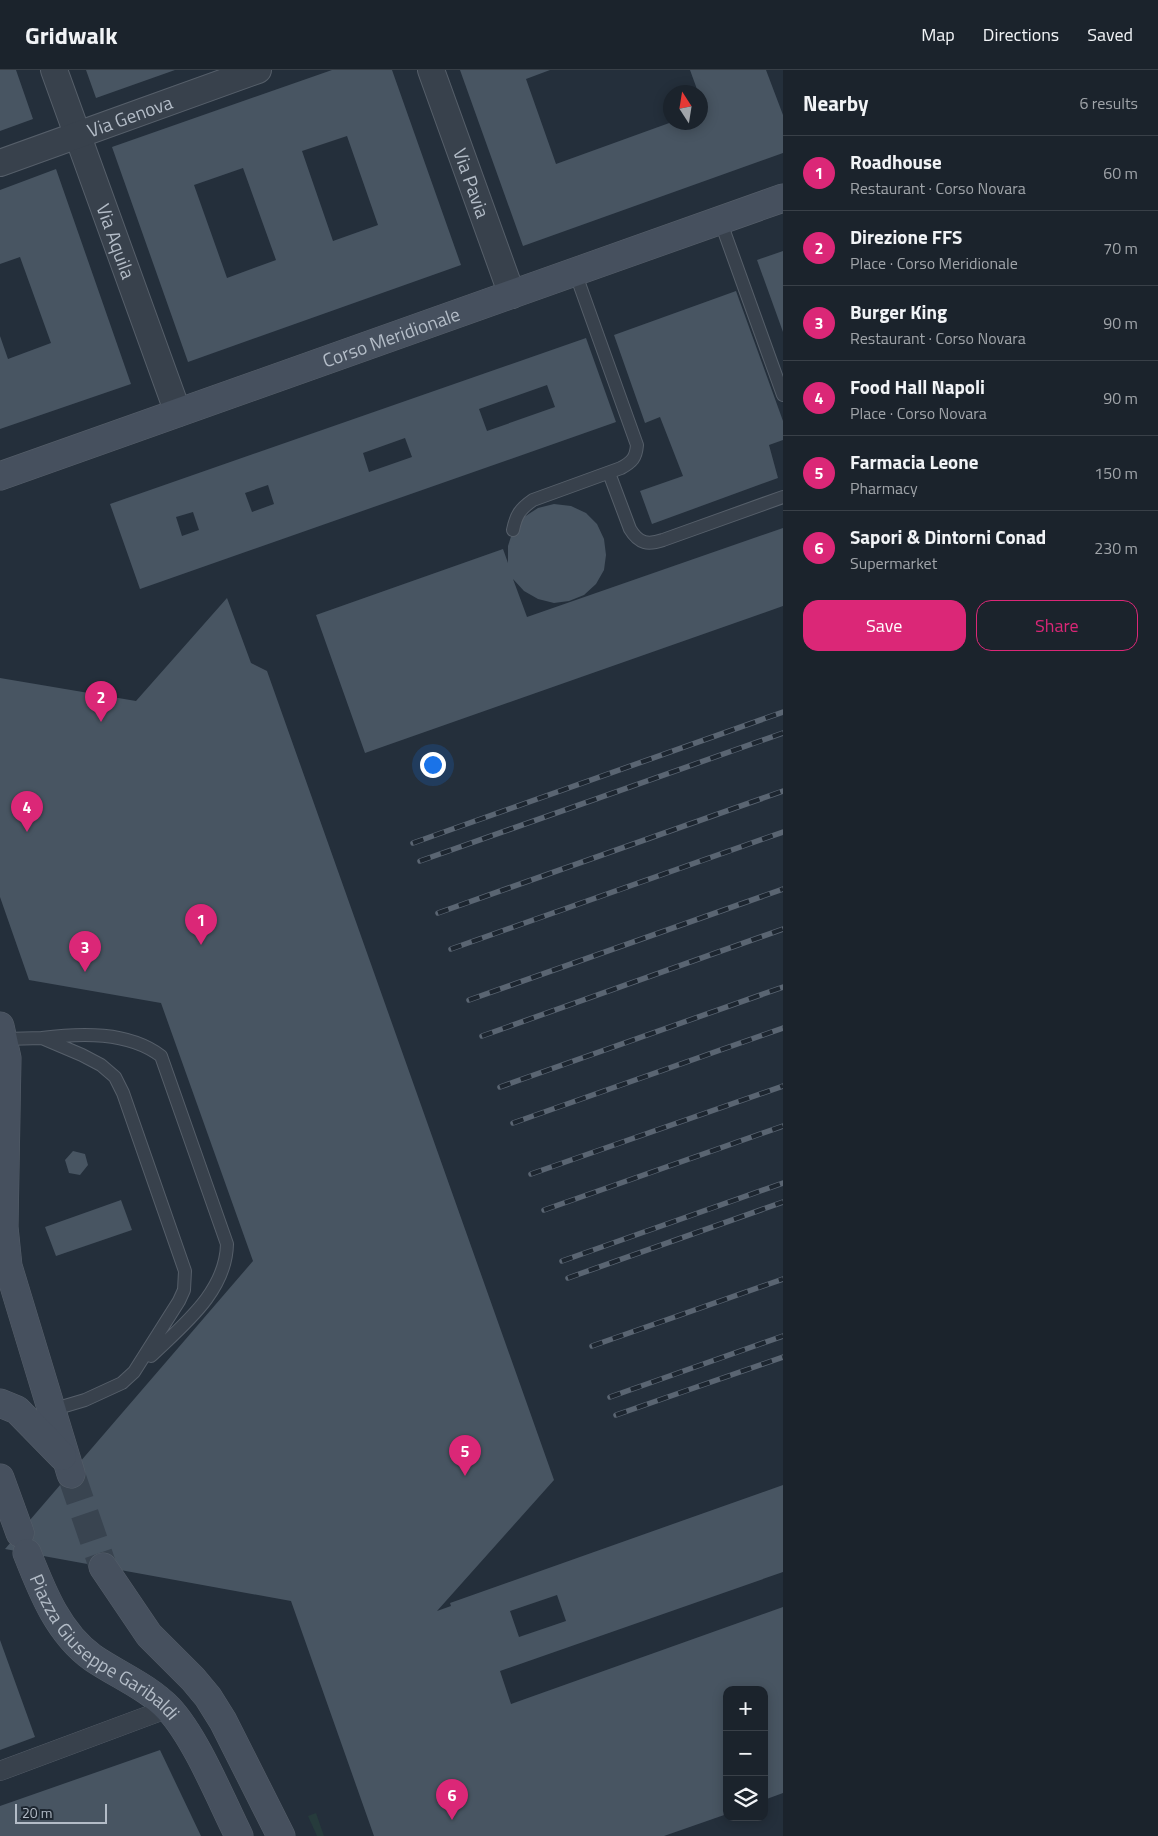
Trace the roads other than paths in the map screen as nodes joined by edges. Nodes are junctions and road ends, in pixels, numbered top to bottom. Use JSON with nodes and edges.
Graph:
{"nodes":[{"id":1,"x":54,"y":70,"type":"edge"},
{"id":2,"x":258,"y":70,"type":"edge"},
{"id":3,"x":431,"y":70,"type":"edge"},
{"id":4,"x":78,"y":135,"type":"junction"},
{"id":5,"x":0,"y":163,"type":"edge"},
{"id":6,"x":783,"y":198,"type":"edge"},
{"id":7,"x":720,"y":220,"type":"junction"},
{"id":8,"x":575,"y":272,"type":"junction"},
{"id":9,"x":512,"y":295,"type":"junction"},
{"id":10,"x":783,"y":395,"type":"edge"},
{"id":11,"x":178,"y":413,"type":"junction"},
{"id":12,"x":610,"y":472,"type":"junction"},
{"id":13,"x":0,"y":476,"type":"edge"},
{"id":14,"x":783,"y":497,"type":"edge"},
{"id":15,"x":513,"y":530,"type":"dead end"},
{"id":16,"x":2,"y":1033,"type":"edge"},
{"id":17,"x":42,"y":1038,"type":"junction"},
{"id":18,"x":134,"y":1372,"type":"junction"},
{"id":19,"x":8,"y":1407,"type":"edge"},
{"id":20,"x":51,"y":1411,"type":"junction"},
{"id":21,"x":0,"y":1478,"type":"edge"},
{"id":22,"x":103,"y":1567,"type":"tunnel mouth"},
{"id":23,"x":169,"y":1708,"type":"junction"},
{"id":24,"x":0,"y":1771,"type":"edge"},
{"id":25,"x":239,"y":1836,"type":"edge"},
{"id":26,"x":281,"y":1836,"type":"edge"}],
"edges":[{"from":1,"to":4,"type":"street","name":"Via Aquila"},
{"from":2,"to":4,"type":"street","name":"Via Genova"},
{"from":3,"to":9,"type":"street","name":"Via Pavia"},
{"from":4,"to":5,"type":"street","name":"Via Genova"},
{"from":4,"to":11,"type":"street","name":"Via Aquila"},
{"from":6,"to":7,"type":"main road","name":"Corso Meridionale"},
{"from":7,"to":8,"type":"main road","name":"Corso Meridionale"},
{"from":7,"to":10,"type":"lane"},
{"from":8,"to":9,"type":"main road","name":"Corso Meridionale"},
{"from":8,"to":12,"type":"lane"},
{"from":9,"to":11,"type":"main road","name":"Corso Meridionale"},
{"from":11,"to":13,"type":"main road","name":"Corso Meridionale"},
{"from":12,"to":14,"type":"lane"},
{"from":12,"to":15,"type":"lane"},
{"from":16,"to":17,"type":"lane"},
{"from":16,"to":20,"type":"main road"},
{"from":17,"to":18,"type":"lane"},
{"from":17,"to":18,"type":"lane"},
{"from":18,"to":20,"type":"lane"},
{"from":19,"to":20,"type":"lane"},
{"from":19,"to":20,"type":"main road"},
{"from":21,"to":23,"type":"main road","name":"Piazza Giuseppe Garibaldi"},
{"from":22,"to":26,"type":"main road","name":"Piazza Giuseppe Garibaldi"},
{"from":23,"to":24,"type":"street"},
{"from":23,"to":25,"type":"main road","name":"Piazza Giuseppe Garibaldi"}]}
